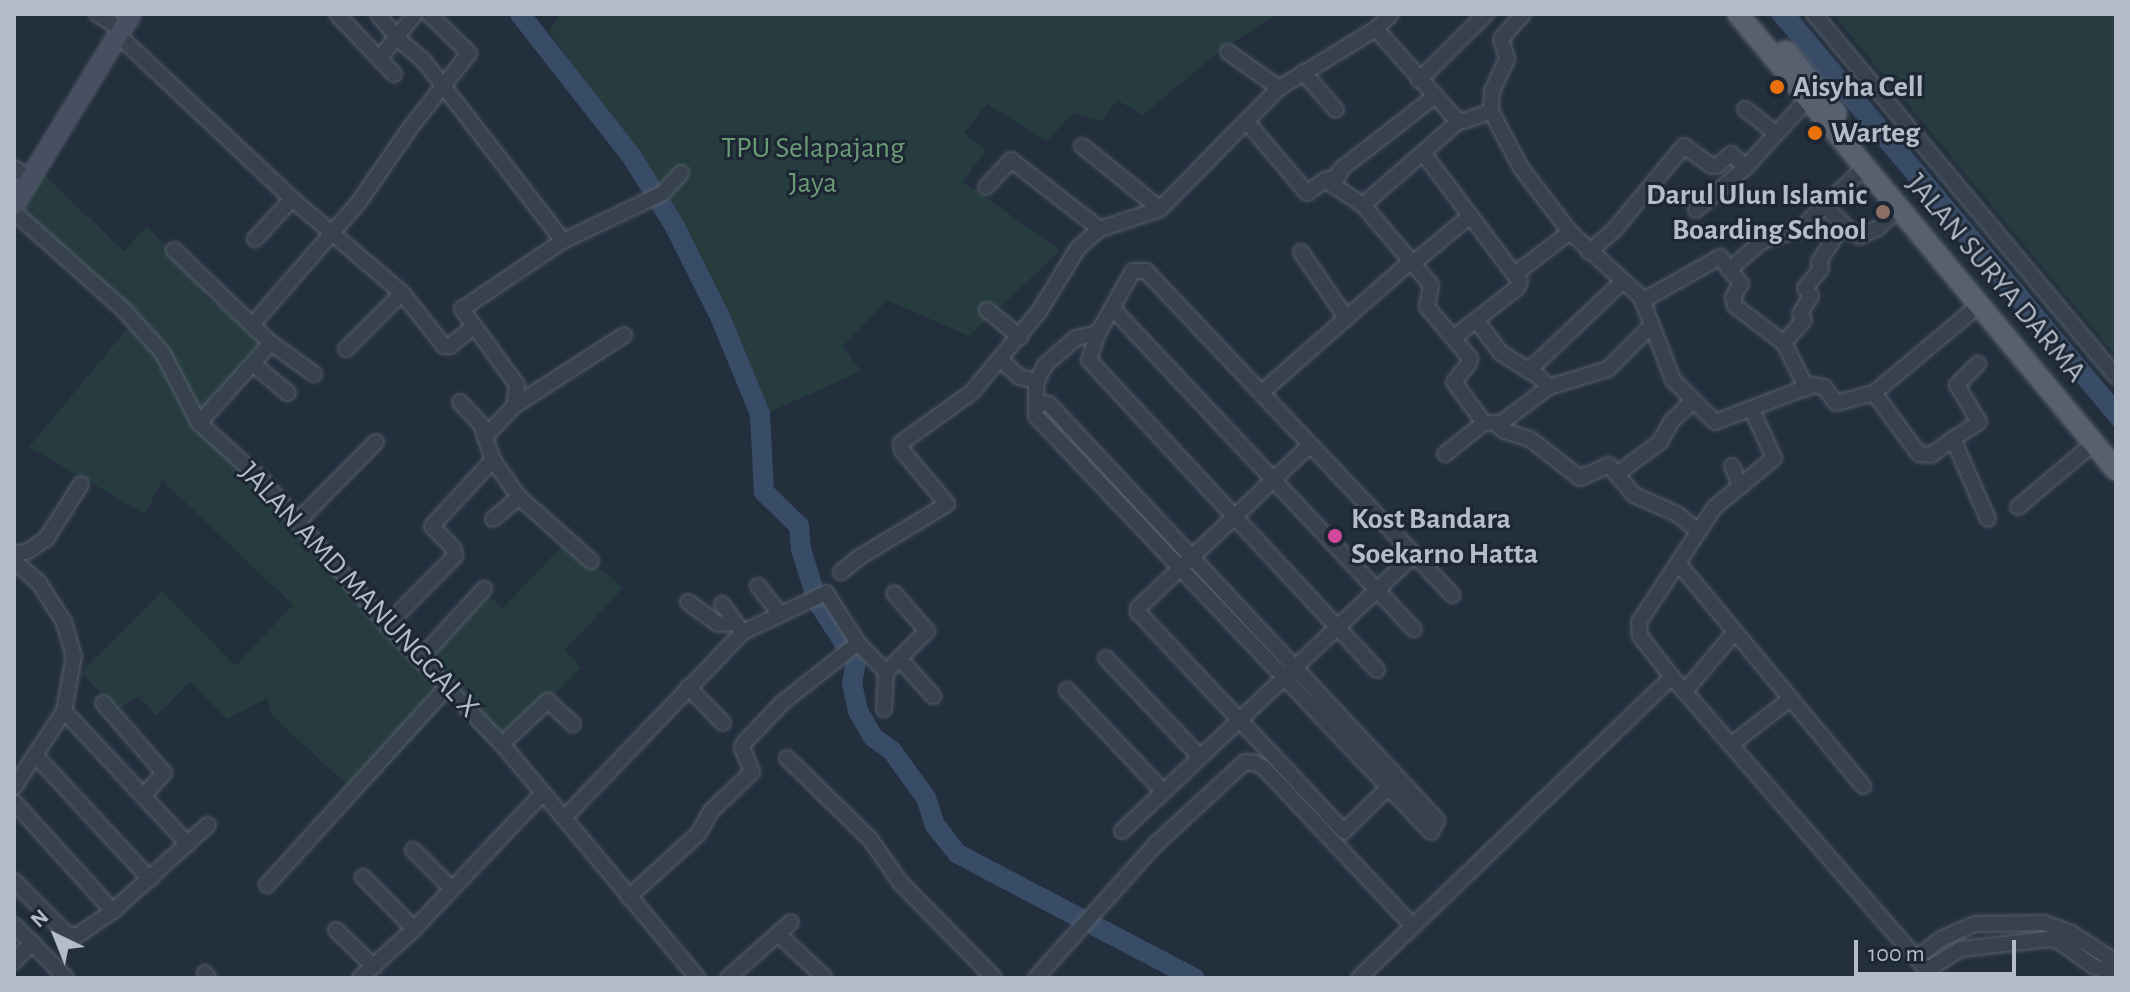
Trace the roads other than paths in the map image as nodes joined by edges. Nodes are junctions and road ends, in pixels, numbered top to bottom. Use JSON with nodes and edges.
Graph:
{"nodes":[{"id":1,"x":97,"y":14,"type":"edge"},
{"id":2,"x":337,"y":14,"type":"edge"},
{"id":3,"x":378,"y":14,"type":"edge"},
{"id":4,"x":415,"y":14,"type":"edge"},
{"id":5,"x":429,"y":14,"type":"edge"},
{"id":6,"x":1391,"y":14,"type":"edge"},
{"id":7,"x":1486,"y":14,"type":"edge"},
{"id":8,"x":1523,"y":14,"type":"edge"},
{"id":9,"x":1738,"y":14,"type":"edge"},
{"id":10,"x":1755,"y":14,"type":"edge"},
{"id":11,"x":1814,"y":14,"type":"edge"},
{"id":12,"x":123,"y":26,"type":"edge"},
{"id":13,"x":1376,"y":29,"type":"junction"},
{"id":14,"x":398,"y":39,"type":"junction"},
{"id":15,"x":1228,"y":52,"type":"dead end"},
{"id":16,"x":379,"y":59,"type":"junction"},
{"id":17,"x":1303,"y":72,"type":"junction"},
{"id":18,"x":394,"y":74,"type":"dead end"},
{"id":19,"x":1419,"y":80,"type":"junction"},
{"id":20,"x":443,"y":85,"type":"junction"},
{"id":21,"x":1279,"y":88,"type":"junction"},
{"id":22,"x":1812,"y":94,"type":"junction"},
{"id":23,"x":1434,"y":97,"type":"junction"},
{"id":24,"x":1745,"y":109,"type":"dead end"},
{"id":25,"x":1336,"y":110,"type":"dead end"},
{"id":26,"x":1491,"y":111,"type":"junction"},
{"id":27,"x":1246,"y":121,"type":"junction"},
{"id":28,"x":1459,"y":121,"type":"junction"},
{"id":29,"x":1776,"y":133,"type":"junction"},
{"id":30,"x":1082,"y":146,"type":"dead end"},
{"id":31,"x":1424,"y":154,"type":"junction"},
{"id":32,"x":1746,"y":167,"type":"junction"},
{"id":33,"x":1865,"y":167,"type":"junction"},
{"id":34,"x":21,"y":173,"type":"edge"},
{"id":35,"x":681,"y":173,"type":"dead end"},
{"id":36,"x":1325,"y":180,"type":"junction"},
{"id":37,"x":986,"y":187,"type":"dead end"},
{"id":38,"x":292,"y":199,"type":"junction"},
{"id":39,"x":14,"y":205,"type":"edge"},
{"id":40,"x":1363,"y":205,"type":"junction"},
{"id":41,"x":1826,"y":207,"type":"junction"},
{"id":42,"x":1900,"y":207,"type":"junction"},
{"id":43,"x":1160,"y":209,"type":"junction"},
{"id":44,"x":1696,"y":210,"type":"dead end"},
{"id":45,"x":14,"y":212,"type":"edge"},
{"id":46,"x":1470,"y":216,"type":"junction"},
{"id":47,"x":1843,"y":224,"type":"junction"},
{"id":48,"x":1100,"y":229,"type":"junction"},
{"id":49,"x":1570,"y":232,"type":"junction"},
{"id":50,"x":333,"y":235,"type":"junction"},
{"id":51,"x":255,"y":239,"type":"dead end"},
{"id":52,"x":563,"y":241,"type":"junction"},
{"id":53,"x":174,"y":250,"type":"dead end"},
{"id":54,"x":1301,"y":252,"type":"dead end"},
{"id":55,"x":1589,"y":252,"type":"junction"},
{"id":56,"x":1411,"y":263,"type":"junction"},
{"id":57,"x":1729,"y":270,"type":"junction"},
{"id":58,"x":1515,"y":274,"type":"junction"},
{"id":59,"x":1622,"y":282,"type":"junction"},
{"id":60,"x":402,"y":293,"type":"junction"},
{"id":61,"x":1642,"y":301,"type":"junction"},
{"id":62,"x":1980,"y":304,"type":"junction"},
{"id":63,"x":987,"y":310,"type":"dead end"},
{"id":64,"x":1114,"y":310,"type":"junction"},
{"id":65,"x":1345,"y":316,"type":"junction"},
{"id":66,"x":1476,"y":320,"type":"junction"},
{"id":67,"x":252,"y":325,"type":"junction"},
{"id":68,"x":474,"y":326,"type":"junction"},
{"id":69,"x":1651,"y":326,"type":"junction"},
{"id":70,"x":1098,"y":333,"type":"junction"},
{"id":71,"x":624,"y":335,"type":"dead end"},
{"id":72,"x":1020,"y":337,"type":"junction"},
{"id":73,"x":1453,"y":338,"type":"junction"},
{"id":74,"x":271,"y":343,"type":"junction"},
{"id":75,"x":1784,"y":343,"type":"junction"},
{"id":76,"x":346,"y":349,"type":"dead end"},
{"id":77,"x":1000,"y":359,"type":"junction"},
{"id":78,"x":1978,"y":364,"type":"dead end"},
{"id":79,"x":254,"y":365,"type":"junction"},
{"id":80,"x":1528,"y":371,"type":"junction"},
{"id":81,"x":314,"y":374,"type":"dead end"},
{"id":82,"x":2116,"y":377,"type":"edge"},
{"id":83,"x":1037,"y":381,"type":"junction"},
{"id":84,"x":1549,"y":387,"type":"junction"},
{"id":85,"x":1807,"y":389,"type":"junction"},
{"id":86,"x":288,"y":393,"type":"dead end"},
{"id":87,"x":1261,"y":393,"type":"junction"},
{"id":88,"x":1874,"y":393,"type":"junction"},
{"id":89,"x":1693,"y":401,"type":"junction"},
{"id":90,"x":460,"y":402,"type":"dead end"},
{"id":91,"x":514,"y":406,"type":"junction"},
{"id":92,"x":1752,"y":410,"type":"junction"},
{"id":93,"x":199,"y":423,"type":"junction"},
{"id":94,"x":1490,"y":424,"type":"junction"},
{"id":95,"x":485,"y":437,"type":"junction"},
{"id":96,"x":1953,"y":439,"type":"junction"},
{"id":97,"x":376,"y":442,"type":"dead end"},
{"id":98,"x":2094,"y":443,"type":"junction"},
{"id":99,"x":1309,"y":446,"type":"junction"},
{"id":100,"x":2116,"y":453,"type":"edge"},
{"id":101,"x":1445,"y":454,"type":"dead end"},
{"id":102,"x":493,"y":460,"type":"junction"},
{"id":103,"x":1732,"y":466,"type":"dead end"},
{"id":104,"x":2116,"y":470,"type":"edge"},
{"id":105,"x":1617,"y":474,"type":"junction"},
{"id":106,"x":1274,"y":480,"type":"junction"},
{"id":107,"x":81,"y":484,"type":"dead end"},
{"id":108,"x":1740,"y":486,"type":"junction"},
{"id":109,"x":519,"y":497,"type":"junction"},
{"id":110,"x":2018,"y":507,"type":"dead end"},
{"id":111,"x":1235,"y":517,"type":"junction"},
{"id":112,"x":493,"y":519,"type":"dead end"},
{"id":113,"x":1988,"y":519,"type":"dead end"},
{"id":114,"x":298,"y":521,"type":"junction"},
{"id":115,"x":1697,"y":530,"type":"junction"},
{"id":116,"x":14,"y":554,"type":"edge"},
{"id":117,"x":1414,"y":555,"type":"junction"},
{"id":118,"x":14,"y":561,"type":"edge"},
{"id":119,"x":591,"y":561,"type":"dead end"},
{"id":120,"x":1678,"y":563,"type":"junction"},
{"id":121,"x":1186,"y":564,"type":"junction"},
{"id":122,"x":841,"y":572,"type":"dead end"},
{"id":123,"x":758,"y":586,"type":"dead end"},
{"id":124,"x":484,"y":589,"type":"dead end"},
{"id":125,"x":1377,"y":590,"type":"junction"},
{"id":126,"x":894,"y":593,"type":"dead end"},
{"id":127,"x":1452,"y":595,"type":"dead end"},
{"id":128,"x":688,"y":602,"type":"dead end"},
{"id":129,"x":722,"y":604,"type":"dead end"},
{"id":130,"x":779,"y":613,"type":"junction"},
{"id":131,"x":387,"y":625,"type":"junction"},
{"id":132,"x":739,"y":628,"type":"junction"},
{"id":133,"x":1339,"y":628,"type":"junction"},
{"id":134,"x":1414,"y":629,"type":"dead end"},
{"id":135,"x":1734,"y":633,"type":"junction"},
{"id":136,"x":853,"y":647,"type":"junction"},
{"id":137,"x":1106,"y":658,"type":"dead end"},
{"id":138,"x":420,"y":659,"type":"junction"},
{"id":139,"x":900,"y":659,"type":"junction"},
{"id":140,"x":1377,"y":670,"type":"dead end"},
{"id":141,"x":886,"y":672,"type":"junction"},
{"id":142,"x":1290,"y":674,"type":"junction"},
{"id":143,"x":1672,"y":677,"type":"junction"},
{"id":144,"x":447,"y":687,"type":"junction"},
{"id":145,"x":688,"y":687,"type":"junction"},
{"id":146,"x":1067,"y":690,"type":"dead end"},
{"id":147,"x":1685,"y":691,"type":"junction"},
{"id":148,"x":933,"y":696,"type":"dead end"},
{"id":149,"x":1790,"y":699,"type":"junction"},
{"id":150,"x":103,"y":703,"type":"dead end"},
{"id":151,"x":884,"y":709,"type":"dead end"},
{"id":152,"x":64,"y":711,"type":"junction"},
{"id":153,"x":1238,"y":720,"type":"junction"},
{"id":154,"x":723,"y":723,"type":"dead end"},
{"id":155,"x":573,"y":724,"type":"dead end"},
{"id":156,"x":502,"y":744,"type":"junction"},
{"id":157,"x":1732,"y":744,"type":"junction"},
{"id":158,"x":35,"y":755,"type":"junction"},
{"id":159,"x":1199,"y":756,"type":"junction"},
{"id":160,"x":787,"y":758,"type":"dead end"},
{"id":161,"x":1863,"y":786,"type":"dead end"},
{"id":162,"x":14,"y":787,"type":"edge"},
{"id":163,"x":1388,"y":788,"type":"junction"},
{"id":164,"x":1163,"y":791,"type":"junction"},
{"id":165,"x":543,"y":793,"type":"junction"},
{"id":166,"x":143,"y":796,"type":"junction"},
{"id":167,"x":14,"y":802,"type":"edge"},
{"id":168,"x":564,"y":818,"type":"junction"},
{"id":169,"x":208,"y":825,"type":"dead end"},
{"id":170,"x":1122,"y":831,"type":"dead end"},
{"id":171,"x":188,"y":844,"type":"junction"},
{"id":172,"x":413,"y":850,"type":"dead end"},
{"id":173,"x":363,"y":877,"type":"dead end"},
{"id":174,"x":150,"y":879,"type":"junction"},
{"id":175,"x":14,"y":881,"type":"edge"},
{"id":176,"x":267,"y":885,"type":"dead end"},
{"id":177,"x":452,"y":889,"type":"junction"},
{"id":178,"x":629,"y":897,"type":"junction"},
{"id":179,"x":113,"y":911,"type":"junction"},
{"id":180,"x":791,"y":922,"type":"dead end"},
{"id":181,"x":14,"y":925,"type":"edge"},
{"id":182,"x":1413,"y":926,"type":"junction"},
{"id":183,"x":414,"y":929,"type":"junction"},
{"id":184,"x":336,"y":930,"type":"dead end"},
{"id":185,"x":778,"y":934,"type":"junction"},
{"id":186,"x":32,"y":942,"type":"junction"},
{"id":187,"x":1916,"y":958,"type":"junction"},
{"id":188,"x":14,"y":962,"type":"edge"},
{"id":189,"x":2116,"y":962,"type":"edge"},
{"id":190,"x":2116,"y":974,"type":"edge"},
{"id":191,"x":366,"y":975,"type":"edge"},
{"id":192,"x":66,"y":978,"type":"edge"},
{"id":193,"x":698,"y":978,"type":"edge"},
{"id":194,"x":728,"y":978,"type":"edge"},
{"id":195,"x":827,"y":978,"type":"edge"},
{"id":196,"x":838,"y":978,"type":"edge"},
{"id":197,"x":994,"y":978,"type":"edge"},
{"id":198,"x":1036,"y":978,"type":"edge"},
{"id":199,"x":1359,"y":978,"type":"edge"}],
"edges":[{"from":1,"to":12,"type":"street"},
{"from":2,"to":16,"type":"street"},
{"from":3,"to":14,"type":"street"},
{"from":4,"to":14,"type":"street"},
{"from":5,"to":20,"type":"street"},
{"from":6,"to":13,"type":"street"},
{"from":7,"to":19,"type":"street"},
{"from":8,"to":26,"type":"street"},
{"from":9,"to":22,"type":"main road","name":"JALAN SURYA DARMA"},
{"from":10,"to":22,"type":"main road","name":"JALAN SURYA DARMA"},
{"from":11,"to":82,"type":"street"},
{"from":12,"to":34,"type":"street"},
{"from":12,"to":38,"type":"street"},
{"from":13,"to":17,"type":"street"},
{"from":13,"to":19,"type":"street"},
{"from":14,"to":16,"type":"street"},
{"from":14,"to":20,"type":"street"},
{"from":15,"to":21,"type":"street"},
{"from":16,"to":18,"type":"street"},
{"from":17,"to":21,"type":"street"},
{"from":17,"to":25,"type":"street"},
{"from":19,"to":23,"type":"street"},
{"from":20,"to":50,"type":"street"},
{"from":20,"to":52,"type":"street"},
{"from":21,"to":27,"type":"street"},
{"from":22,"to":29,"type":"street"},
{"from":22,"to":33,"type":"main road","name":"JALAN SURYA DARMA"},
{"from":22,"to":100,"type":"main road","name":"JALAN SURYA DARMA"},
{"from":23,"to":28,"type":"street"},
{"from":23,"to":36,"type":"street"},
{"from":24,"to":29,"type":"street"},
{"from":26,"to":28,"type":"street"},
{"from":26,"to":49,"type":"street"},
{"from":27,"to":36,"type":"street"},
{"from":27,"to":43,"type":"street"},
{"from":28,"to":31,"type":"street"},
{"from":29,"to":32,"type":"street"},
{"from":30,"to":43,"type":"street"},
{"from":31,"to":40,"type":"street"},
{"from":31,"to":46,"type":"street"},
{"from":32,"to":44,"type":"street"},
{"from":32,"to":55,"type":"street"},
{"from":33,"to":41,"type":"street"},
{"from":33,"to":42,"type":"main road","name":"JALAN SURYA DARMA"},
{"from":34,"to":39,"type":"street"},
{"from":35,"to":52,"type":"street"},
{"from":36,"to":40,"type":"street"},
{"from":37,"to":48,"type":"street"},
{"from":38,"to":50,"type":"street"},
{"from":38,"to":51,"type":"street"},
{"from":40,"to":56,"type":"street"},
{"from":41,"to":47,"type":"street"},
{"from":41,"to":57,"type":"street"},
{"from":42,"to":47,"type":"street"},
{"from":42,"to":62,"type":"main road","name":"JALAN SURYA DARMA"},
{"from":43,"to":48,"type":"street"},
{"from":45,"to":93,"type":"street","name":"JALAN AMD MANUNGGAL X"},
{"from":46,"to":56,"type":"street"},
{"from":46,"to":58,"type":"street"},
{"from":47,"to":75,"type":"street"},
{"from":48,"to":72,"type":"street"},
{"from":49,"to":55,"type":"street"},
{"from":49,"to":58,"type":"street"},
{"from":50,"to":60,"type":"street"},
{"from":50,"to":67,"type":"street"},
{"from":52,"to":68,"type":"street"},
{"from":53,"to":67,"type":"street"},
{"from":54,"to":65,"type":"street"},
{"from":55,"to":59,"type":"street"},
{"from":56,"to":65,"type":"street"},
{"from":56,"to":73,"type":"street"},
{"from":57,"to":61,"type":"street"},
{"from":57,"to":75,"type":"street"},
{"from":58,"to":66,"type":"street"},
{"from":59,"to":61,"type":"street"},
{"from":59,"to":80,"type":"street"},
{"from":60,"to":68,"type":"street"},
{"from":60,"to":76,"type":"street"},
{"from":61,"to":69,"type":"street"},
{"from":62,"to":88,"type":"street"},
{"from":62,"to":98,"type":"main road","name":"JALAN SURYA DARMA"},
{"from":63,"to":72,"type":"street"},
{"from":64,"to":70,"type":"street"},
{"from":64,"to":87,"type":"street"},
{"from":64,"to":106,"type":"street"},
{"from":65,"to":87,"type":"street"},
{"from":66,"to":73,"type":"street"},
{"from":66,"to":80,"type":"street"},
{"from":67,"to":74,"type":"street"},
{"from":68,"to":91,"type":"street"},
{"from":69,"to":84,"type":"street"},
{"from":69,"to":89,"type":"street"},
{"from":70,"to":83,"type":"street"},
{"from":70,"to":111,"type":"street"},
{"from":71,"to":91,"type":"street"},
{"from":72,"to":77,"type":"street"},
{"from":73,"to":94,"type":"street"},
{"from":74,"to":79,"type":"street"},
{"from":74,"to":81,"type":"street"},
{"from":75,"to":85,"type":"street"},
{"from":77,"to":83,"type":"street"},
{"from":77,"to":122,"type":"street"},
{"from":78,"to":96,"type":"street"},
{"from":79,"to":86,"type":"street"},
{"from":79,"to":93,"type":"street"},
{"from":80,"to":84,"type":"street"},
{"from":83,"to":121,"type":"street"},
{"from":84,"to":94,"type":"street"},
{"from":85,"to":88,"type":"street"},
{"from":85,"to":92,"type":"street"},
{"from":87,"to":99,"type":"street"},
{"from":88,"to":96,"type":"street"},
{"from":89,"to":92,"type":"street"},
{"from":89,"to":105,"type":"street"},
{"from":90,"to":95,"type":"street"},
{"from":91,"to":95,"type":"street"},
{"from":92,"to":108,"type":"street"},
{"from":93,"to":114,"type":"street","name":"JALAN AMD MANUNGGAL X"},
{"from":94,"to":101,"type":"street"},
{"from":94,"to":105,"type":"street"},
{"from":95,"to":102,"type":"street"},
{"from":96,"to":113,"type":"street"},
{"from":97,"to":114,"type":"street"},
{"from":98,"to":104,"type":"main road","name":"JALAN SURYA DARMA"},
{"from":98,"to":110,"type":"street"},
{"from":99,"to":106,"type":"street"},
{"from":99,"to":117,"type":"street"},
{"from":102,"to":109,"type":"street"},
{"from":102,"to":131,"type":"street"},
{"from":103,"to":108,"type":"street"},
{"from":105,"to":115,"type":"street"},
{"from":106,"to":111,"type":"street"},
{"from":106,"to":125,"type":"street"},
{"from":107,"to":116,"type":"street"},
{"from":108,"to":115,"type":"street"},
{"from":109,"to":112,"type":"street"},
{"from":109,"to":119,"type":"street"},
{"from":111,"to":121,"type":"street"},
{"from":111,"to":133,"type":"street"},
{"from":114,"to":131,"type":"street","name":"JALAN AMD MANUNGGAL X"},
{"from":115,"to":120,"type":"street"},
{"from":117,"to":125,"type":"street"},
{"from":117,"to":127,"type":"street"},
{"from":118,"to":152,"type":"street"},
{"from":120,"to":135,"type":"street"},
{"from":120,"to":143,"type":"street"},
{"from":121,"to":142,"type":"street"},
{"from":121,"to":153,"type":"street"},
{"from":123,"to":130,"type":"street"},
{"from":124,"to":138,"type":"street"},
{"from":125,"to":133,"type":"street"},
{"from":125,"to":134,"type":"street"},
{"from":126,"to":139,"type":"street"},
{"from":128,"to":132,"type":"street"},
{"from":129,"to":132,"type":"street"},
{"from":130,"to":132,"type":"street"},
{"from":130,"to":136,"type":"street"},
{"from":131,"to":138,"type":"street","name":"JALAN AMD MANUNGGAL X"},
{"from":132,"to":145,"type":"street"},
{"from":133,"to":140,"type":"street"},
{"from":133,"to":142,"type":"street"},
{"from":135,"to":147,"type":"street"},
{"from":135,"to":149,"type":"street"},
{"from":136,"to":141,"type":"street"},
{"from":136,"to":178,"type":"street"},
{"from":137,"to":159,"type":"street"},
{"from":138,"to":144,"type":"street","name":"JALAN AMD MANUNGGAL X"},
{"from":139,"to":141,"type":"street"},
{"from":139,"to":148,"type":"street"},
{"from":141,"to":151,"type":"street"},
{"from":142,"to":153,"type":"street"},
{"from":142,"to":163,"type":"street"},
{"from":142,"to":163,"type":"street"},
{"from":143,"to":147,"type":"street"},
{"from":143,"to":182,"type":"street"},
{"from":144,"to":156,"type":"street","name":"JALAN AMD MANUNGGAL X"},
{"from":144,"to":176,"type":"street"},
{"from":145,"to":154,"type":"street"},
{"from":145,"to":168,"type":"street"},
{"from":146,"to":164,"type":"street"},
{"from":147,"to":157,"type":"street"},
{"from":149,"to":157,"type":"street"},
{"from":149,"to":161,"type":"street"},
{"from":150,"to":166,"type":"street"},
{"from":152,"to":158,"type":"street"},
{"from":152,"to":166,"type":"street"},
{"from":153,"to":159,"type":"street"},
{"from":153,"to":163,"type":"street"},
{"from":155,"to":156,"type":"street"},
{"from":156,"to":165,"type":"street","name":"JALAN AMD MANUNGGAL X"},
{"from":157,"to":187,"type":"street"},
{"from":158,"to":162,"type":"street"},
{"from":158,"to":174,"type":"street"},
{"from":159,"to":164,"type":"street"},
{"from":160,"to":197,"type":"street"},
{"from":164,"to":170,"type":"street"},
{"from":165,"to":168,"type":"street","name":"JALAN AMD MANUNGGAL X"},
{"from":165,"to":177,"type":"street"},
{"from":166,"to":171,"type":"street"},
{"from":167,"to":179,"type":"street"},
{"from":168,"to":178,"type":"street","name":"JALAN AMD MANUNGGAL X"},
{"from":169,"to":171,"type":"street"},
{"from":171,"to":174,"type":"street"},
{"from":172,"to":177,"type":"street"},
{"from":173,"to":183,"type":"street"},
{"from":174,"to":179,"type":"street"},
{"from":175,"to":179,"type":"street"},
{"from":177,"to":183,"type":"street"},
{"from":178,"to":193,"type":"street","name":"JALAN AMD MANUNGGAL X"},
{"from":180,"to":185,"type":"street"},
{"from":181,"to":186,"type":"street"},
{"from":182,"to":198,"type":"street"},
{"from":182,"to":199,"type":"street"},
{"from":183,"to":191,"type":"street"},
{"from":184,"to":191,"type":"street"},
{"from":185,"to":194,"type":"street"},
{"from":185,"to":195,"type":"street"},
{"from":186,"to":188,"type":"street"},
{"from":186,"to":192,"type":"street"},
{"from":187,"to":189,"type":"street"},
{"from":187,"to":190,"type":"street"},
{"from":195,"to":196,"type":"street"}]}
